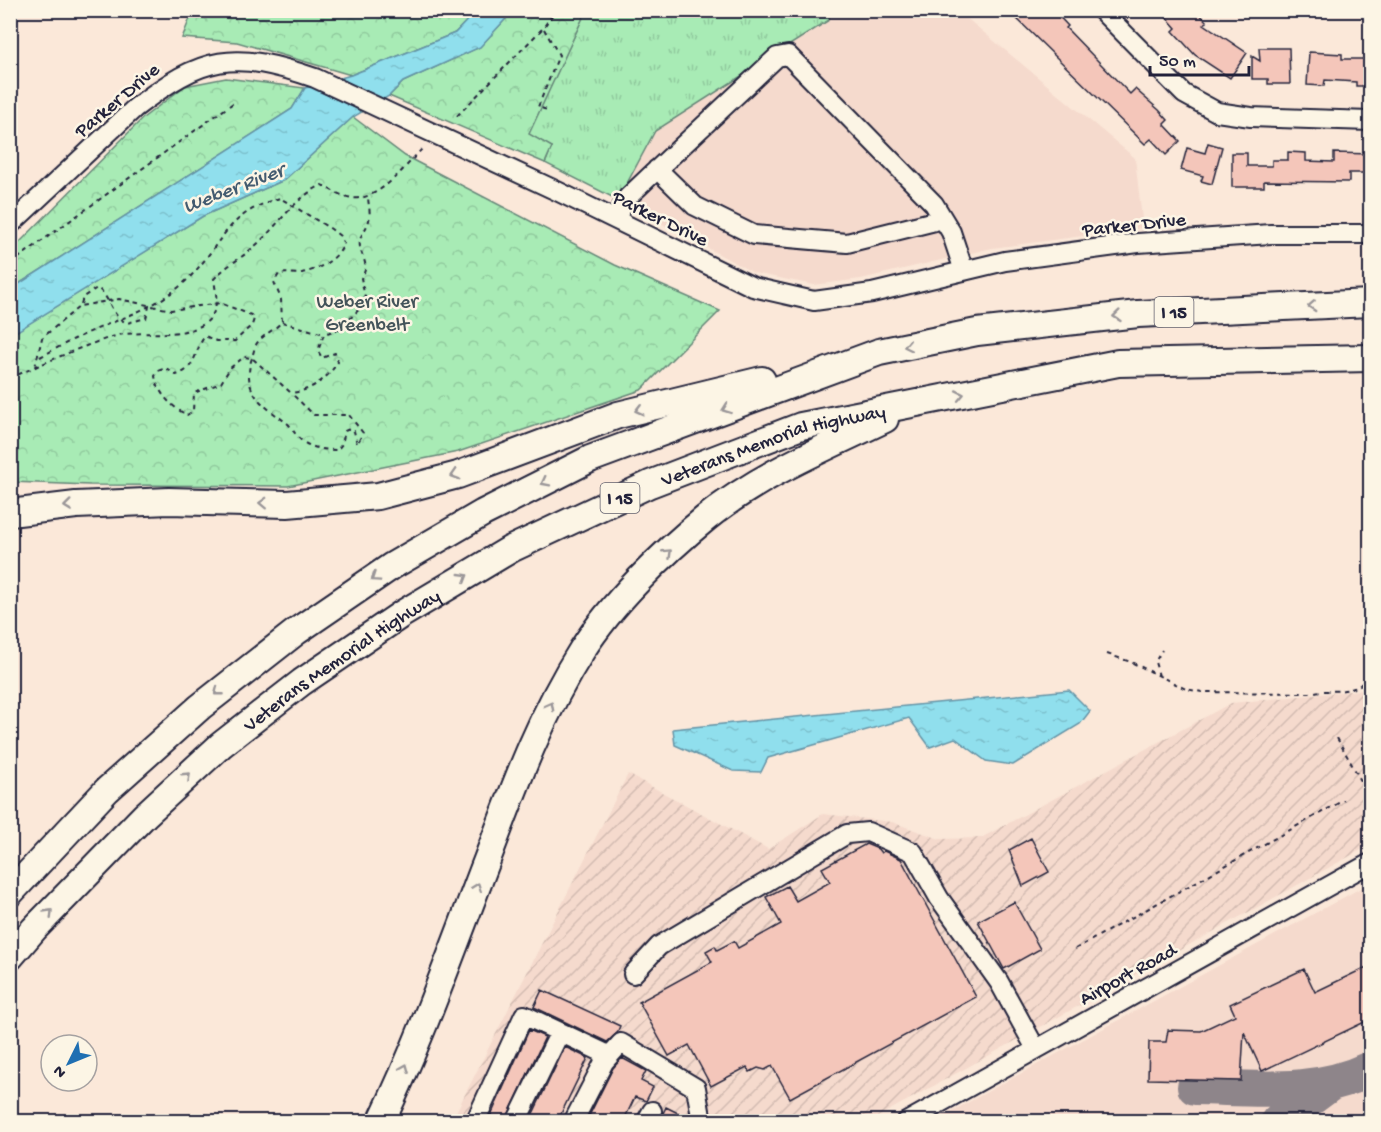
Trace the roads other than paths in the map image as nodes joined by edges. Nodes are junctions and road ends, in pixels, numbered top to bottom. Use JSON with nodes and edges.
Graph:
{"nodes":[{"id":1,"x":1101,"y":10,"type":"edge"},
{"id":2,"x":1371,"y":121,"type":"edge"},
{"id":3,"x":657,"y":169,"type":"junction"},
{"id":4,"x":615,"y":219,"type":"junction"},
{"id":5,"x":944,"y":219,"type":"junction"},
{"id":6,"x":10,"y":225,"type":"edge"},
{"id":7,"x":1371,"y":234,"type":"edge"},
{"id":8,"x":964,"y":271,"type":"junction"},
{"id":9,"x":1371,"y":303,"type":"edge"},
{"id":10,"x":879,"y":352,"type":"junction"},
{"id":11,"x":1371,"y":358,"type":"edge"},
{"id":12,"x":914,"y":404,"type":"junction"},
{"id":13,"x":10,"y":513,"type":"edge"},
{"id":14,"x":1371,"y":863,"type":"edge"},
{"id":15,"x":10,"y":893,"type":"edge"},
{"id":16,"x":10,"y":957,"type":"edge"},
{"id":17,"x":633,"y":974,"type":"dead end"},
{"id":18,"x":560,"y":1032,"type":"junction"},
{"id":19,"x":1036,"y":1049,"type":"junction"},
{"id":20,"x":604,"y":1062,"type":"junction"},
{"id":21,"x":381,"y":1122,"type":"edge"},
{"id":22,"x":475,"y":1122,"type":"edge"},
{"id":23,"x":516,"y":1122,"type":"edge"},
{"id":24,"x":573,"y":1122,"type":"edge"},
{"id":25,"x":702,"y":1122,"type":"edge"},
{"id":26,"x":906,"y":1122,"type":"edge"}],
"edges":[{"from":1,"to":2,"type":"street"},
{"from":3,"to":4,"type":"street"},
{"from":3,"to":5,"type":"street"},
{"from":3,"to":5,"type":"street"},
{"from":4,"to":6,"type":"street","name":"Parker Drive"},
{"from":4,"to":8,"type":"street","name":"Parker Drive"},
{"from":5,"to":8,"type":"street"},
{"from":7,"to":8,"type":"street","name":"Parker Drive"},
{"from":9,"to":10,"type":"highway","number":"I 15","one_way":true},
{"from":10,"to":13,"type":"highway","one_way":true},
{"from":10,"to":15,"type":"highway","number":"I 15","one_way":true},
{"from":12,"to":11,"type":"highway","name":"Veterans Memorial Highway","number":"I 15","one_way":true},
{"from":16,"to":12,"type":"highway","name":"Veterans Memorial Highway","number":"I 15","one_way":true},
{"from":21,"to":12,"type":"highway","one_way":true},
{"from":14,"to":19,"type":"street","name":"Airport Road"},
{"from":17,"to":19,"type":"street"},
{"from":18,"to":20,"type":"street"},
{"from":18,"to":22,"type":"street"},
{"from":18,"to":23,"type":"street"},
{"from":19,"to":26,"type":"street","name":"Airport Road"},
{"from":20,"to":24,"type":"street"},
{"from":20,"to":25,"type":"street"}]}
